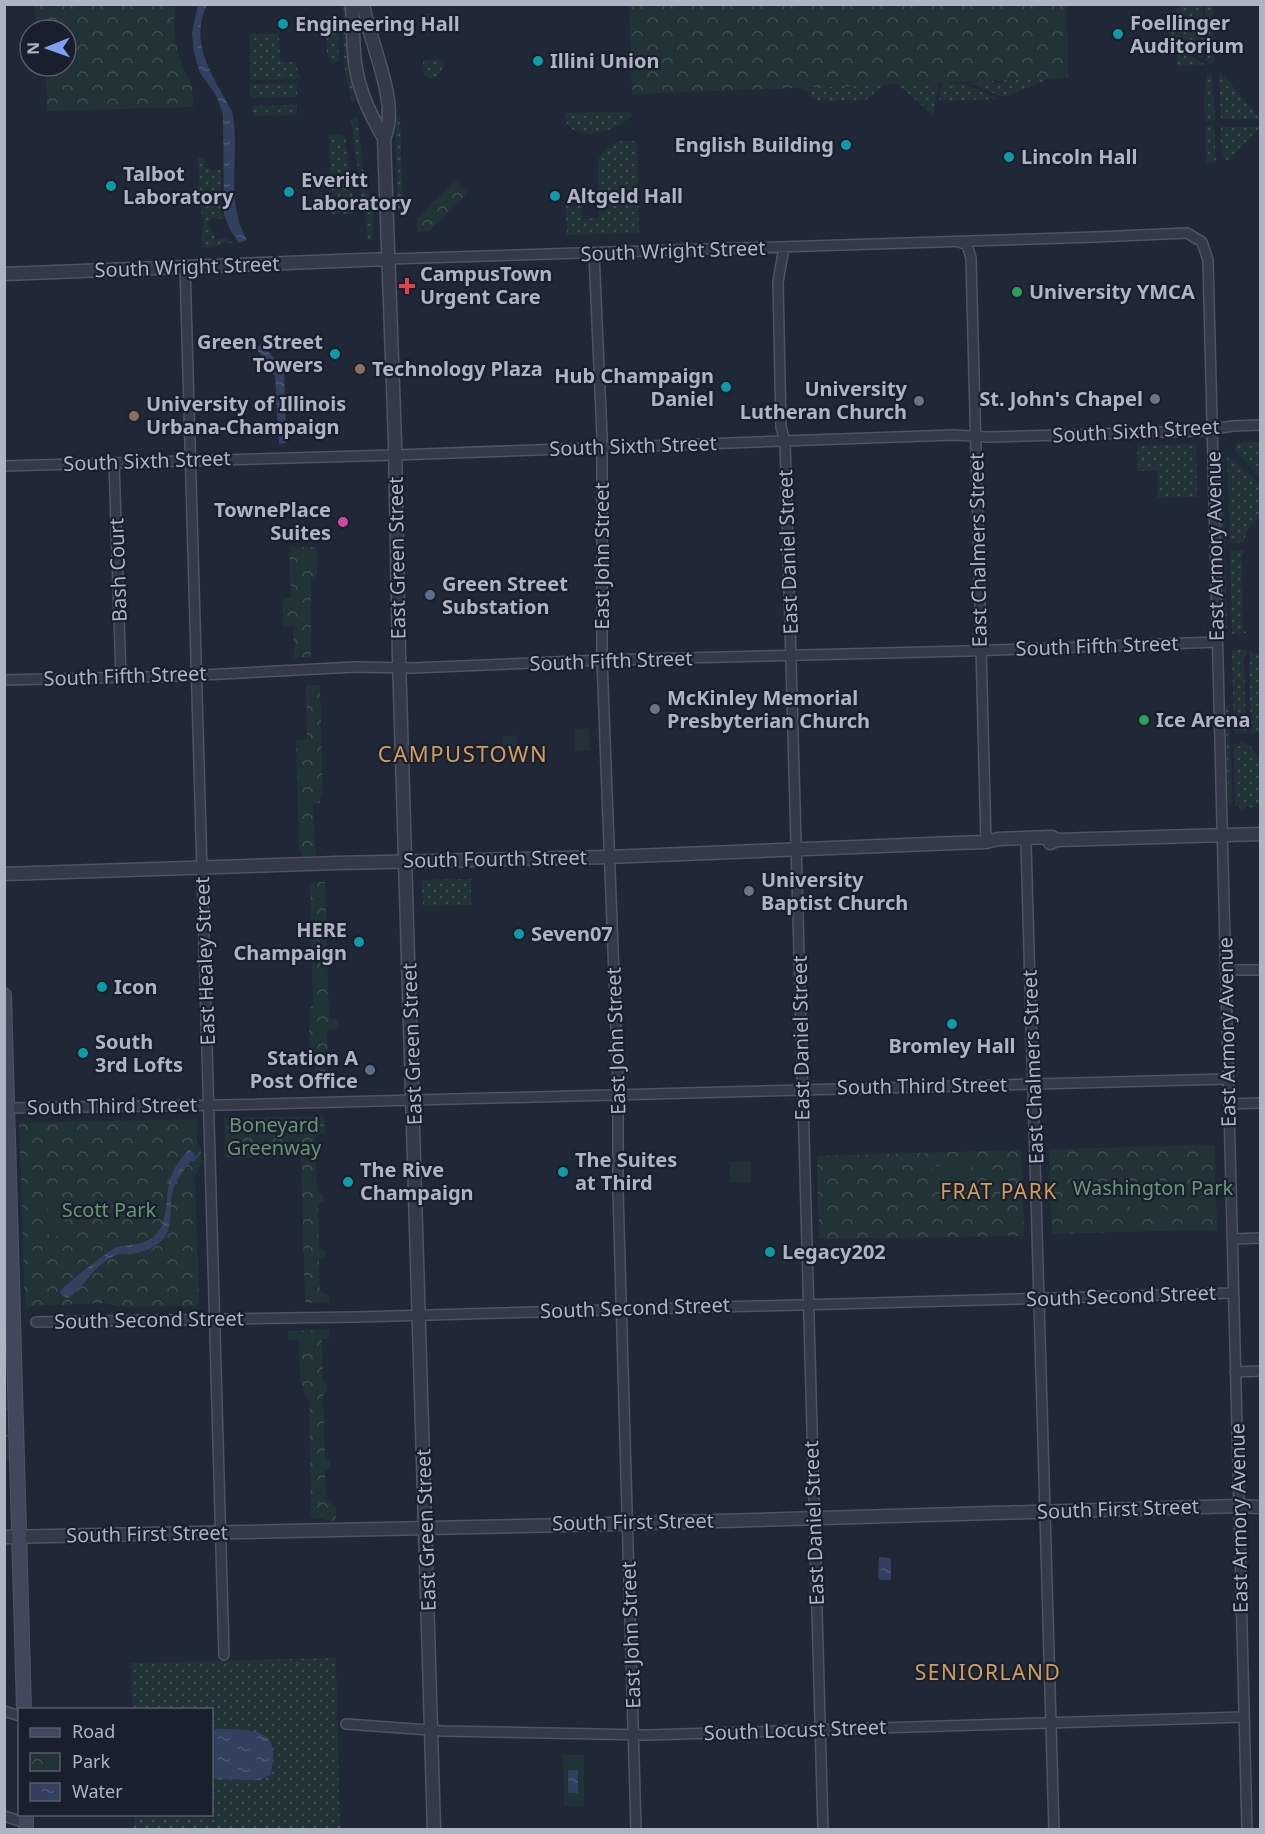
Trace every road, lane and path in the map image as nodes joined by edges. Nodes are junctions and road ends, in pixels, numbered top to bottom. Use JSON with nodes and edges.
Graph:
{"nodes":[{"id":1,"x":352,"y":4,"type":"edge"},
{"id":2,"x":363,"y":4,"type":"edge"},
{"id":3,"x":384,"y":138,"type":"junction"},
{"id":4,"x":1197,"y":238,"type":"joint"},
{"id":5,"x":981,"y":240,"type":"junction"},
{"id":6,"x":957,"y":241,"type":"junction"},
{"id":7,"x":784,"y":247,"type":"junction"},
{"id":8,"x":594,"y":253,"type":"junction"},
{"id":9,"x":971,"y":258,"type":"junction"},
{"id":10,"x":389,"y":259,"type":"junction"},
{"id":11,"x":185,"y":267,"type":"junction"},
{"id":12,"x":4,"y":274,"type":"edge"},
{"id":13,"x":1260,"y":425,"type":"edge"},
{"id":14,"x":1212,"y":430,"type":"junction"},
{"id":15,"x":975,"y":436,"type":"junction"},
{"id":16,"x":785,"y":441,"type":"junction"},
{"id":17,"x":602,"y":447,"type":"junction"},
{"id":18,"x":395,"y":455,"type":"junction"},
{"id":19,"x":191,"y":460,"type":"junction"},
{"id":20,"x":114,"y":462,"type":"junction"},
{"id":21,"x":4,"y":466,"type":"edge"},
{"id":22,"x":1217,"y":642,"type":"junction"},
{"id":23,"x":981,"y":651,"type":"junction"},
{"id":24,"x":791,"y":656,"type":"junction"},
{"id":25,"x":602,"y":660,"type":"junction"},
{"id":26,"x":400,"y":668,"type":"junction"},
{"id":27,"x":197,"y":675,"type":"junction"},
{"id":28,"x":121,"y":677,"type":"junction"},
{"id":29,"x":4,"y":680,"type":"edge"},
{"id":30,"x":1260,"y":834,"type":"edge"},
{"id":31,"x":1222,"y":835,"type":"junction"},
{"id":32,"x":1057,"y":840,"type":"junction"},
{"id":33,"x":986,"y":842,"type":"junction"},
{"id":34,"x":1026,"y":844,"type":"junction"},
{"id":35,"x":795,"y":849,"type":"junction"},
{"id":36,"x":608,"y":857,"type":"junction"},
{"id":37,"x":407,"y":861,"type":"junction"},
{"id":38,"x":202,"y":868,"type":"junction"},
{"id":39,"x":4,"y":874,"type":"edge"},
{"id":40,"x":1226,"y":970,"type":"junction"},
{"id":41,"x":1260,"y":970,"type":"edge"},
{"id":42,"x":4,"y":995,"type":"edge"},
{"id":43,"x":1228,"y":1079,"type":"junction"},
{"id":44,"x":1034,"y":1084,"type":"junction"},
{"id":45,"x":802,"y":1089,"type":"junction"},
{"id":46,"x":618,"y":1095,"type":"junction"},
{"id":47,"x":414,"y":1100,"type":"junction"},
{"id":48,"x":1260,"y":1103,"type":"edge"},
{"id":49,"x":1229,"y":1104,"type":"junction"},
{"id":50,"x":209,"y":1105,"type":"junction"},
{"id":51,"x":6,"y":1108,"type":"edge"},
{"id":52,"x":1260,"y":1238,"type":"edge"},
{"id":53,"x":1232,"y":1239,"type":"junction"},
{"id":54,"x":1233,"y":1293,"type":"junction"},
{"id":55,"x":1040,"y":1298,"type":"junction"},
{"id":56,"x":808,"y":1303,"type":"junction"},
{"id":57,"x":621,"y":1310,"type":"junction"},
{"id":58,"x":420,"y":1314,"type":"junction"},
{"id":59,"x":9,"y":1319,"type":"edge"},
{"id":60,"x":215,"y":1319,"type":"junction"},
{"id":61,"x":36,"y":1322,"type":"dead end"},
{"id":62,"x":1235,"y":1371,"type":"junction"},
{"id":63,"x":1260,"y":1371,"type":"edge"},
{"id":64,"x":1238,"y":1506,"type":"junction"},
{"id":65,"x":1260,"y":1507,"type":"edge"},
{"id":66,"x":1046,"y":1511,"type":"junction"},
{"id":67,"x":814,"y":1517,"type":"junction"},
{"id":68,"x":627,"y":1523,"type":"junction"},
{"id":69,"x":426,"y":1528,"type":"junction"},
{"id":70,"x":221,"y":1533,"type":"junction"},
{"id":71,"x":4,"y":1537,"type":"edge"},
{"id":72,"x":20,"y":1537,"type":"junction"},
{"id":73,"x":225,"y":1655,"type":"dead end"},
{"id":74,"x":24,"y":1708,"type":"edge"},
{"id":75,"x":1244,"y":1717,"type":"junction"},
{"id":76,"x":1051,"y":1722,"type":"junction"},
{"id":77,"x":346,"y":1724,"type":"dead end"},
{"id":78,"x":820,"y":1728,"type":"junction"},
{"id":79,"x":431,"y":1729,"type":"junction"},
{"id":80,"x":633,"y":1735,"type":"junction"},
{"id":81,"x":4,"y":1816,"type":"edge"},
{"id":82,"x":26,"y":1822,"type":"edge"},
{"id":83,"x":434,"y":1830,"type":"edge"},
{"id":84,"x":636,"y":1830,"type":"edge"},
{"id":85,"x":823,"y":1830,"type":"edge"},
{"id":86,"x":1054,"y":1830,"type":"edge"},
{"id":87,"x":1247,"y":1830,"type":"edge"}],
"edges":[{"from":1,"to":3,"type":"street"},
{"from":2,"to":3,"type":"street","name":"East Green Street"},
{"from":3,"to":10,"type":"street","name":"East Green Street"},
{"from":4,"to":5,"type":"street","name":"South Wright Street"},
{"from":4,"to":14,"type":"street","name":"East Armory Avenue"},
{"from":5,"to":6,"type":"street","name":"South Wright Street"},
{"from":5,"to":9,"type":"street"},
{"from":6,"to":7,"type":"street","name":"South Wright Street"},
{"from":6,"to":9,"type":"street"},
{"from":7,"to":8,"type":"street","name":"South Wright Street"},
{"from":7,"to":16,"type":"street","name":"East Daniel Street"},
{"from":8,"to":10,"type":"street","name":"South Wright Street"},
{"from":8,"to":17,"type":"street","name":"East John Street"},
{"from":9,"to":15,"type":"street","name":"East Chalmers Street"},
{"from":10,"to":11,"type":"street","name":"South Wright Street"},
{"from":10,"to":18,"type":"street","name":"East Green Street"},
{"from":11,"to":12,"type":"street","name":"South Wright Street"},
{"from":11,"to":19,"type":"street","name":"East Healey Street"},
{"from":13,"to":14,"type":"street","name":"South Sixth Street"},
{"from":14,"to":15,"type":"street","name":"South Sixth Street"},
{"from":14,"to":22,"type":"street","name":"East Armory Avenue"},
{"from":15,"to":16,"type":"street","name":"South Sixth Street"},
{"from":15,"to":23,"type":"street","name":"East Chalmers Street"},
{"from":16,"to":17,"type":"street","name":"South Sixth Street"},
{"from":16,"to":24,"type":"street","name":"East Daniel Street"},
{"from":17,"to":18,"type":"street","name":"South Sixth Street"},
{"from":17,"to":25,"type":"street","name":"East John Street"},
{"from":18,"to":19,"type":"street","name":"South Sixth Street"},
{"from":18,"to":26,"type":"street","name":"East Green Street"},
{"from":19,"to":20,"type":"street","name":"South Sixth Street"},
{"from":19,"to":27,"type":"street","name":"East Healey Street"},
{"from":20,"to":21,"type":"street","name":"South Sixth Street"},
{"from":20,"to":28,"type":"street","name":"Bash Court"},
{"from":22,"to":23,"type":"street","name":"South Fifth Street"},
{"from":22,"to":31,"type":"street","name":"East Armory Avenue"},
{"from":23,"to":24,"type":"street","name":"South Fifth Street"},
{"from":23,"to":33,"type":"street","name":"East Chalmers Street"},
{"from":24,"to":25,"type":"street","name":"South Fifth Street"},
{"from":24,"to":35,"type":"street","name":"East Daniel Street"},
{"from":25,"to":26,"type":"street","name":"South Fifth Street"},
{"from":25,"to":36,"type":"street","name":"East John Street"},
{"from":26,"to":27,"type":"street","name":"South Fifth Street"},
{"from":26,"to":37,"type":"street","name":"East Green Street"},
{"from":27,"to":28,"type":"street","name":"South Fifth Street"},
{"from":27,"to":38,"type":"street","name":"East Healey Street"},
{"from":28,"to":29,"type":"street","name":"South Fifth Street"},
{"from":30,"to":31,"type":"street","name":"South Fourth Street"},
{"from":31,"to":32,"type":"street","name":"South Fourth Street"},
{"from":31,"to":40,"type":"street","name":"East Armory Avenue"},
{"from":32,"to":33,"type":"street","name":"South Fourth Street"},
{"from":32,"to":34,"type":"street","name":"South Fourth Street"},
{"from":33,"to":34,"type":"street","name":"South Fourth Street"},
{"from":33,"to":35,"type":"street","name":"South Fourth Street"},
{"from":34,"to":44,"type":"street","name":"East Chalmers Street"},
{"from":35,"to":36,"type":"street","name":"South Fourth Street"},
{"from":35,"to":45,"type":"street","name":"East Daniel Street"},
{"from":36,"to":37,"type":"street","name":"South Fourth Street"},
{"from":36,"to":46,"type":"street","name":"East John Street"},
{"from":37,"to":38,"type":"street","name":"South Fourth Street"},
{"from":37,"to":47,"type":"street","name":"East Green Street"},
{"from":38,"to":39,"type":"street","name":"South Fourth Street"},
{"from":38,"to":50,"type":"street","name":"East Healey Street"},
{"from":40,"to":41,"type":"street"},
{"from":40,"to":43,"type":"street","name":"East Armory Avenue"},
{"from":42,"to":51,"type":"main road"},
{"from":43,"to":44,"type":"street","name":"South Third Street"},
{"from":43,"to":49,"type":"street","name":"East Armory Avenue"},
{"from":44,"to":45,"type":"street","name":"South Third Street"},
{"from":44,"to":55,"type":"street","name":"East Chalmers Street"},
{"from":45,"to":46,"type":"street","name":"South Third Street"},
{"from":45,"to":56,"type":"street","name":"East Daniel Street"},
{"from":46,"to":47,"type":"street","name":"South Third Street"},
{"from":46,"to":57,"type":"street","name":"East John Street"},
{"from":47,"to":50,"type":"street","name":"South Third Street"},
{"from":47,"to":58,"type":"street","name":"East Green Street"},
{"from":48,"to":49,"type":"street"},
{"from":49,"to":53,"type":"street","name":"East Armory Avenue"},
{"from":50,"to":51,"type":"street","name":"South Third Street"},
{"from":50,"to":60,"type":"street","name":"East Healey Street"},
{"from":51,"to":59,"type":"main road"},
{"from":52,"to":53,"type":"street"},
{"from":53,"to":54,"type":"street","name":"East Armory Avenue"},
{"from":54,"to":55,"type":"street","name":"South Second Street"},
{"from":54,"to":62,"type":"street","name":"East Armory Avenue"},
{"from":55,"to":56,"type":"street","name":"South Second Street"},
{"from":55,"to":66,"type":"street","name":"East Chalmers Street"},
{"from":56,"to":57,"type":"street","name":"South Second Street"},
{"from":56,"to":67,"type":"street","name":"East Daniel Street"},
{"from":57,"to":58,"type":"street","name":"South Second Street"},
{"from":57,"to":68,"type":"street","name":"East John Street"},
{"from":58,"to":60,"type":"street","name":"South Second Street"},
{"from":58,"to":69,"type":"street","name":"East Green Street"},
{"from":59,"to":72,"type":"main road"},
{"from":60,"to":61,"type":"street","name":"South Second Street"},
{"from":60,"to":70,"type":"street","name":"East Healey Street"},
{"from":62,"to":63,"type":"street"},
{"from":62,"to":64,"type":"street","name":"East Armory Avenue"},
{"from":64,"to":65,"type":"street","name":"South First Street"},
{"from":64,"to":66,"type":"street","name":"South First Street"},
{"from":64,"to":75,"type":"street","name":"East Armory Avenue"},
{"from":66,"to":67,"type":"street","name":"South First Street"},
{"from":66,"to":76,"type":"street","name":"East Chalmers Street"},
{"from":67,"to":68,"type":"street","name":"South First Street"},
{"from":67,"to":78,"type":"street","name":"East Daniel Street"},
{"from":68,"to":69,"type":"street","name":"South First Street"},
{"from":68,"to":80,"type":"street","name":"East John Street"},
{"from":69,"to":70,"type":"street","name":"South First Street"},
{"from":69,"to":79,"type":"street","name":"East Green Street"},
{"from":70,"to":72,"type":"street","name":"South First Street"},
{"from":70,"to":73,"type":"street","name":"East Healey Street"},
{"from":71,"to":72,"type":"street","name":"South First Street"},
{"from":72,"to":74,"type":"main road"},
{"from":75,"to":76,"type":"street","name":"South Locust Street"},
{"from":75,"to":87,"type":"street","name":"East Armory Avenue"},
{"from":76,"to":78,"type":"street","name":"South Locust Street"},
{"from":76,"to":86,"type":"street","name":"East Chalmers Street"},
{"from":77,"to":79,"type":"street","name":"South Locust Street"},
{"from":78,"to":80,"type":"street","name":"South Locust Street"},
{"from":78,"to":85,"type":"street","name":"East Daniel Street"},
{"from":79,"to":80,"type":"street","name":"South Locust Street"},
{"from":79,"to":83,"type":"street","name":"East Green Street"},
{"from":80,"to":84,"type":"street","name":"East John Street"},
{"from":81,"to":82,"type":"street"}]}
